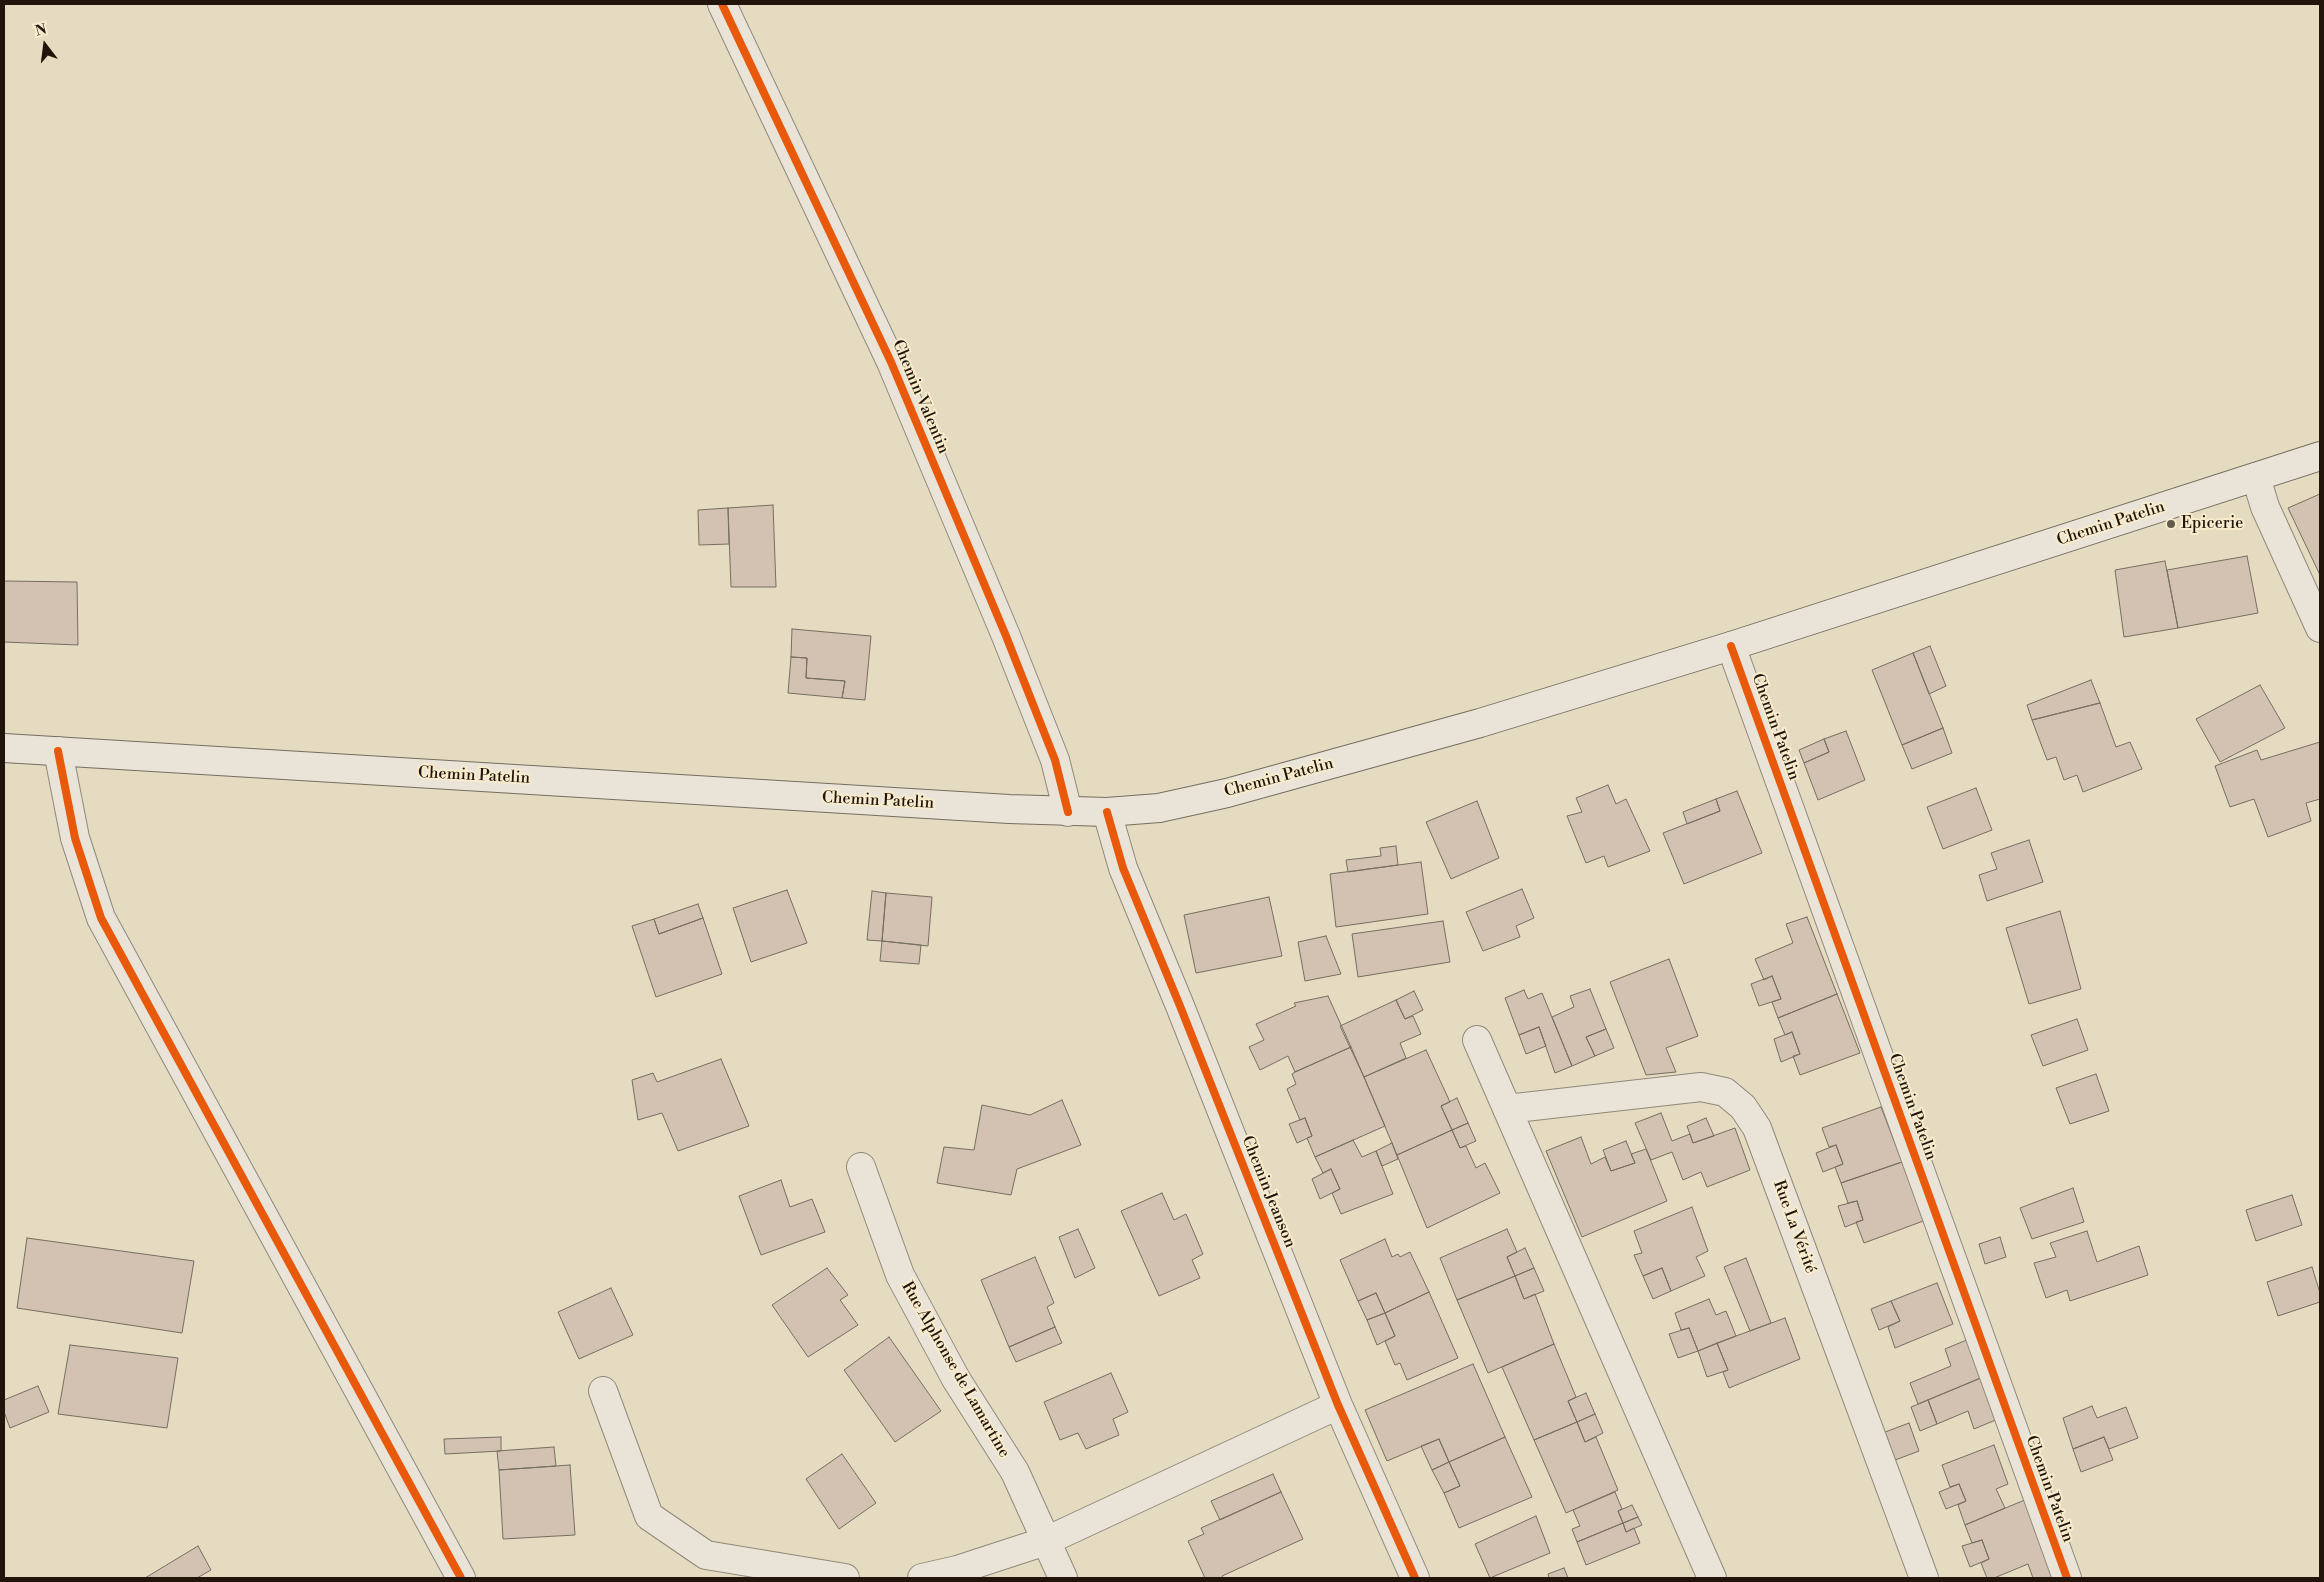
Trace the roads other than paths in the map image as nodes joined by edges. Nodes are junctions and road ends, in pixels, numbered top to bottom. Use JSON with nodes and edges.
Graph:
{"nodes":[{"id":1,"x":722,"y":4,"type":"edge"},
{"id":2,"x":2320,"y":456,"type":"edge"},
{"id":3,"x":2256,"y":477,"type":"junction"},
{"id":4,"x":2320,"y":628,"type":"edge"},
{"id":5,"x":1731,"y":646,"type":"junction"},
{"id":6,"x":4,"y":748,"type":"edge"},
{"id":7,"x":58,"y":751,"type":"junction"},
{"id":8,"x":1068,"y":812,"type":"junction"},
{"id":9,"x":1107,"y":812,"type":"junction"},
{"id":10,"x":1477,"y":1040,"type":"dead end"},
{"id":11,"x":1507,"y":1109,"type":"junction"},
{"id":12,"x":861,"y":1167,"type":"dead end"},
{"id":13,"x":603,"y":1391,"type":"dead end"},
{"id":14,"x":1338,"y":1405,"type":"junction"},
{"id":15,"x":1046,"y":1541,"type":"junction"},
{"id":16,"x":1708,"y":1577,"type":"edge"},
{"id":17,"x":461,"y":1578,"type":"edge"},
{"id":18,"x":845,"y":1578,"type":"edge"},
{"id":19,"x":922,"y":1578,"type":"edge"},
{"id":20,"x":1064,"y":1578,"type":"edge"},
{"id":21,"x":1414,"y":1578,"type":"edge"},
{"id":22,"x":1924,"y":1578,"type":"edge"},
{"id":23,"x":2067,"y":1578,"type":"edge"}],
"edges":[{"from":1,"to":8,"type":"street","name":"Chemin Valentin"},
{"from":2,"to":3,"type":"street","name":"Chemin Patelin"},
{"from":3,"to":4,"type":"street"},
{"from":3,"to":5,"type":"street","name":"Chemin Patelin"},
{"from":5,"to":9,"type":"street","name":"Chemin Patelin"},
{"from":5,"to":23,"type":"street","name":"Chemin Patelin"},
{"from":6,"to":7,"type":"street","name":"Chemin Patelin"},
{"from":7,"to":8,"type":"street","name":"Chemin Patelin"},
{"from":7,"to":17,"type":"street"},
{"from":8,"to":9,"type":"street","name":"Chemin Patelin"},
{"from":9,"to":14,"type":"street","name":"Chemin Jeanson"},
{"from":10,"to":11,"type":"street"},
{"from":11,"to":16,"type":"street"},
{"from":11,"to":22,"type":"street","name":"Rue La Vérité"},
{"from":12,"to":15,"type":"street","name":"Rue Alphonse de Lamartine"},
{"from":13,"to":18,"type":"street"},
{"from":14,"to":15,"type":"street"},
{"from":14,"to":21,"type":"street","name":"Chemin Jeanson"},
{"from":15,"to":19,"type":"street"},
{"from":15,"to":20,"type":"street","name":"Rue Alphonse de Lamartine"}]}
